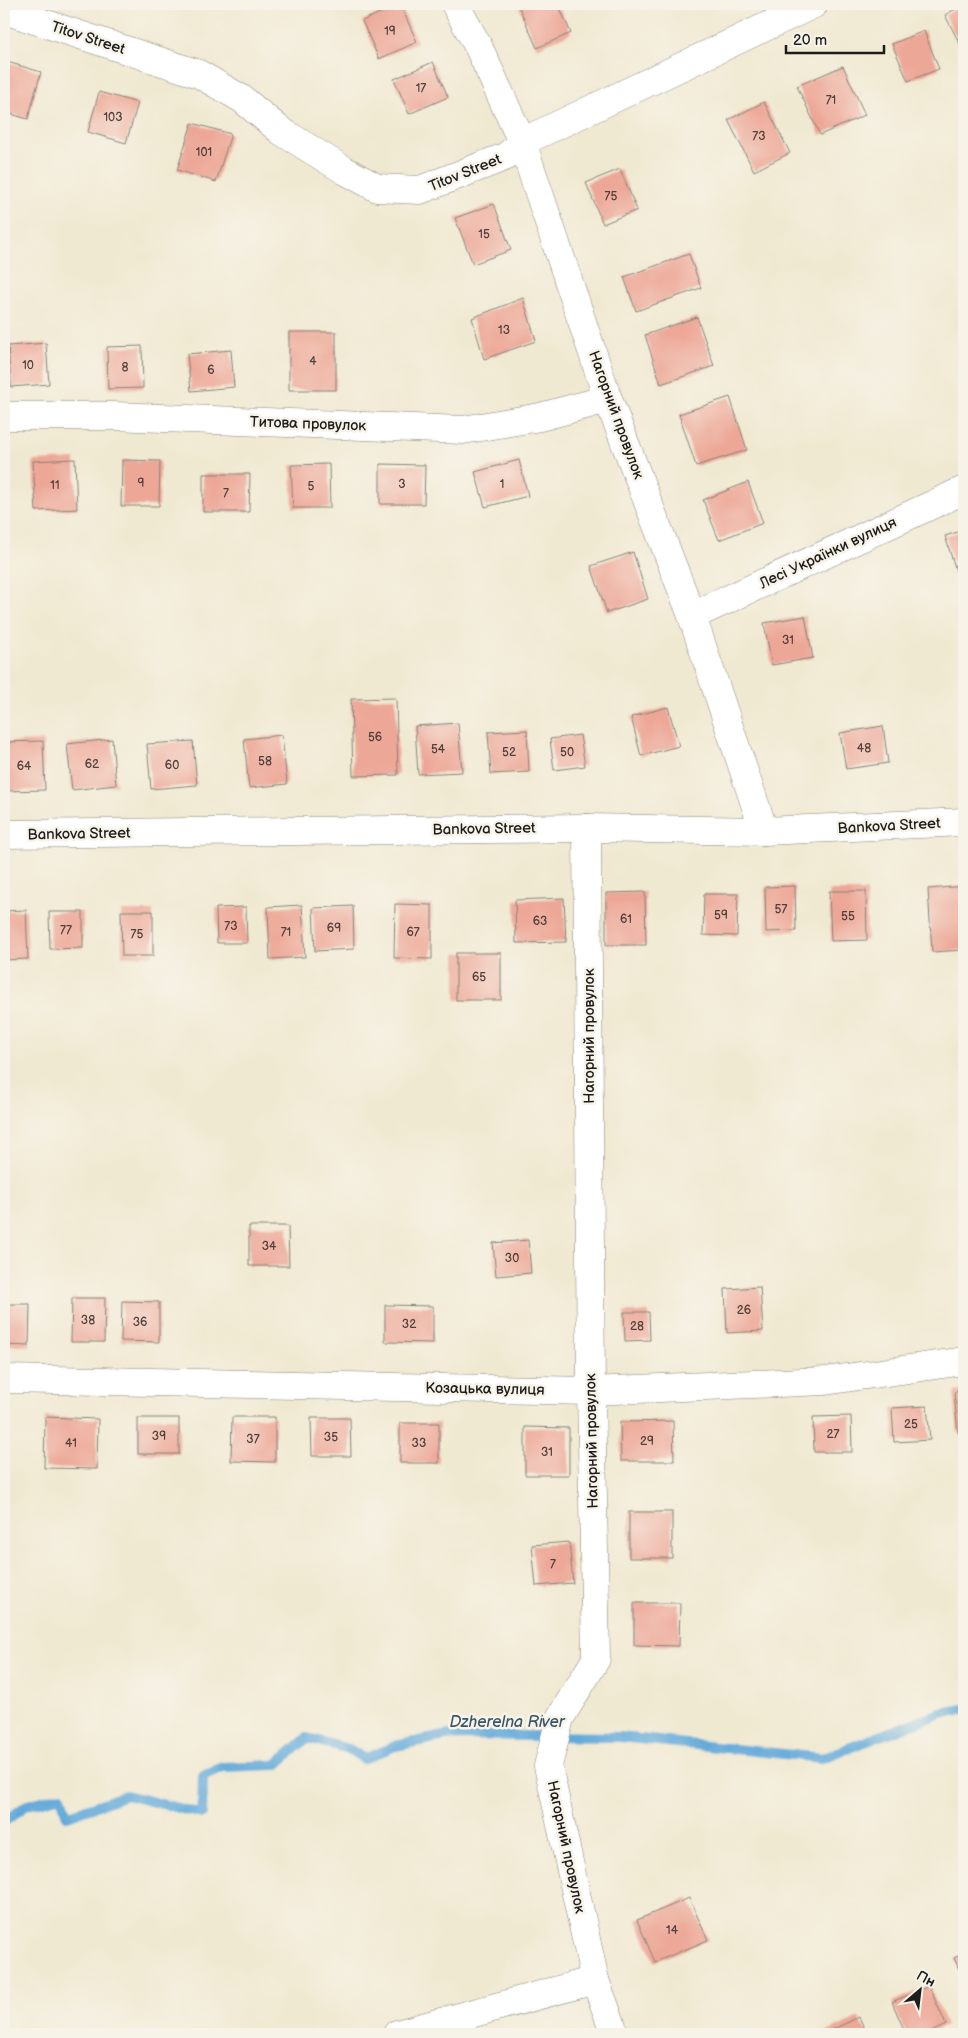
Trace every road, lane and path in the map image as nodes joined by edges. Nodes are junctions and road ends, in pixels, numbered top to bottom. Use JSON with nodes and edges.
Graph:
{"nodes":[{"id":1,"x":455,"y":4,"type":"edge"},
{"id":2,"x":814,"y":4,"type":"edge"},
{"id":3,"x":4,"y":10,"type":"edge"},
{"id":4,"x":522,"y":142,"type":"junction"},
{"id":5,"x":608,"y":398,"type":"junction"},
{"id":6,"x":4,"y":416,"type":"edge"},
{"id":7,"x":964,"y":490,"type":"edge"},
{"id":8,"x":692,"y":616,"type":"junction"},
{"id":9,"x":964,"y":822,"type":"edge"},
{"id":10,"x":588,"y":828,"type":"junction"},
{"id":11,"x":764,"y":831,"type":"junction"},
{"id":12,"x":4,"y":834,"type":"edge"},
{"id":13,"x":964,"y":1361,"type":"edge"},
{"id":14,"x":4,"y":1379,"type":"edge"},
{"id":15,"x":591,"y":1391,"type":"junction"},
{"id":16,"x":595,"y":1980,"type":"junction"},
{"id":17,"x":397,"y":2034,"type":"edge"},
{"id":18,"x":615,"y":2034,"type":"edge"}],
"edges":[{"from":1,"to":4,"type":"street","name":"Нагорний провулок"},
{"from":2,"to":4,"type":"street","name":"Titov Street"},
{"from":3,"to":4,"type":"street","name":"Titov Street"},
{"from":4,"to":5,"type":"street","name":"Нагорний провулок"},
{"from":5,"to":6,"type":"street","name":"Титова провулок"},
{"from":5,"to":8,"type":"street","name":"Нагорний провулок"},
{"from":7,"to":8,"type":"street","name":"Лесі Українки вулиця"},
{"from":8,"to":11,"type":"street","name":"Нагорний провулок"},
{"from":9,"to":11,"type":"street","name":"Bankova Street"},
{"from":10,"to":11,"type":"street","name":"Bankova Street"},
{"from":10,"to":12,"type":"street","name":"Bankova Street"},
{"from":10,"to":15,"type":"street","name":"Нагорний провулок"},
{"from":13,"to":15,"type":"street","name":"Козацька вулиця"},
{"from":14,"to":15,"type":"street","name":"Козацька вулиця"},
{"from":15,"to":16,"type":"street","name":"Нагорний провулок"},
{"from":16,"to":17,"type":"street"},
{"from":16,"to":18,"type":"street","name":"Нагорний провулок"}]}
